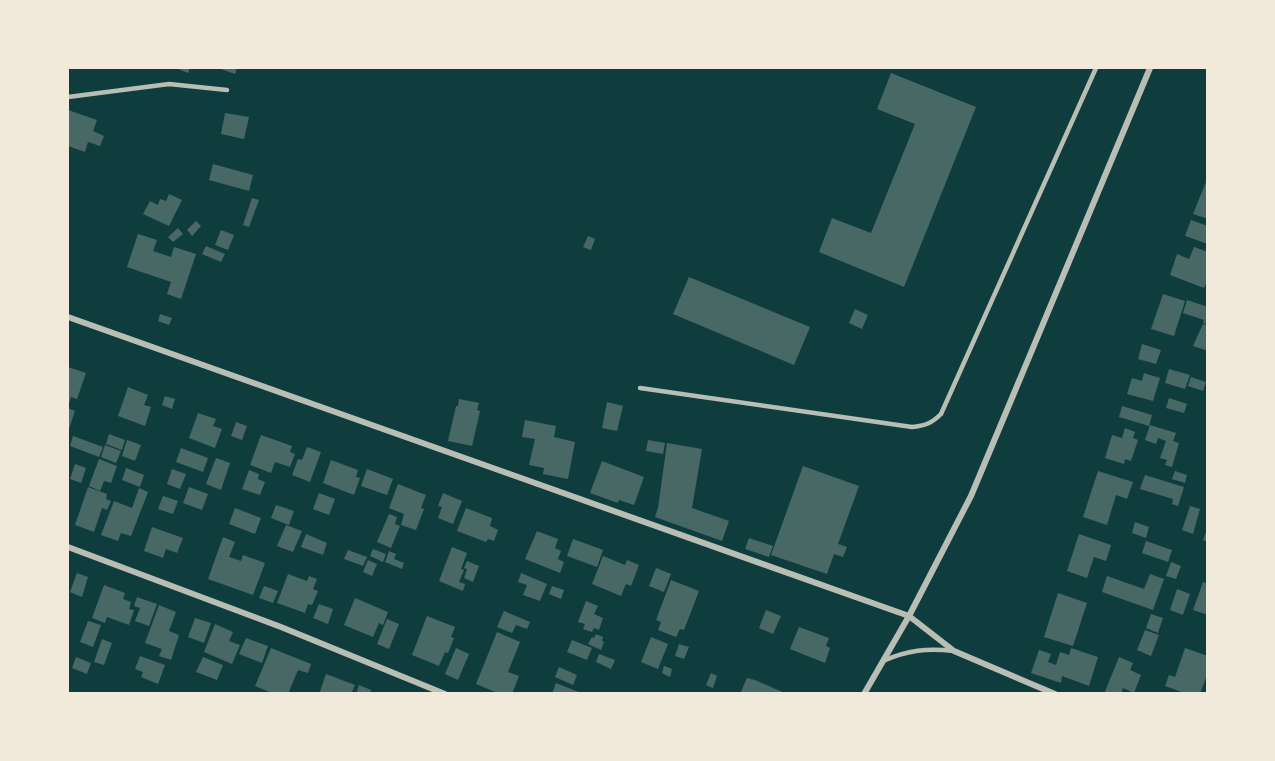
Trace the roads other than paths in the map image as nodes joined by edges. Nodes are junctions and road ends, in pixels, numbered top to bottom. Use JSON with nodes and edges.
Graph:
{"nodes":[{"id":1,"x":1096,"y":68,"type":"edge"},
{"id":2,"x":1150,"y":68,"type":"edge"},
{"id":3,"x":227,"y":90,"type":"dead end"},
{"id":4,"x":68,"y":96,"type":"edge"},
{"id":5,"x":68,"y":317,"type":"edge"},
{"id":6,"x":640,"y":388,"type":"dead end"},
{"id":7,"x":68,"y":547,"type":"edge"},
{"id":8,"x":909,"y":616,"type":"junction"},
{"id":9,"x":954,"y":651,"type":"junction"},
{"id":10,"x":883,"y":661,"type":"junction"},
{"id":11,"x":445,"y":693,"type":"edge"},
{"id":12,"x":864,"y":693,"type":"edge"},
{"id":13,"x":1055,"y":693,"type":"edge"}],
"edges":[{"from":1,"to":6,"type":"lane"},
{"from":2,"to":8,"type":"street"},
{"from":3,"to":4,"type":"lane"},
{"from":5,"to":8,"type":"street"},
{"from":7,"to":11,"type":"street"},
{"from":8,"to":9,"type":"street"},
{"from":8,"to":10,"type":"street"},
{"from":9,"to":10,"type":"lane"},
{"from":9,"to":13,"type":"street"},
{"from":10,"to":12,"type":"street"}]}
